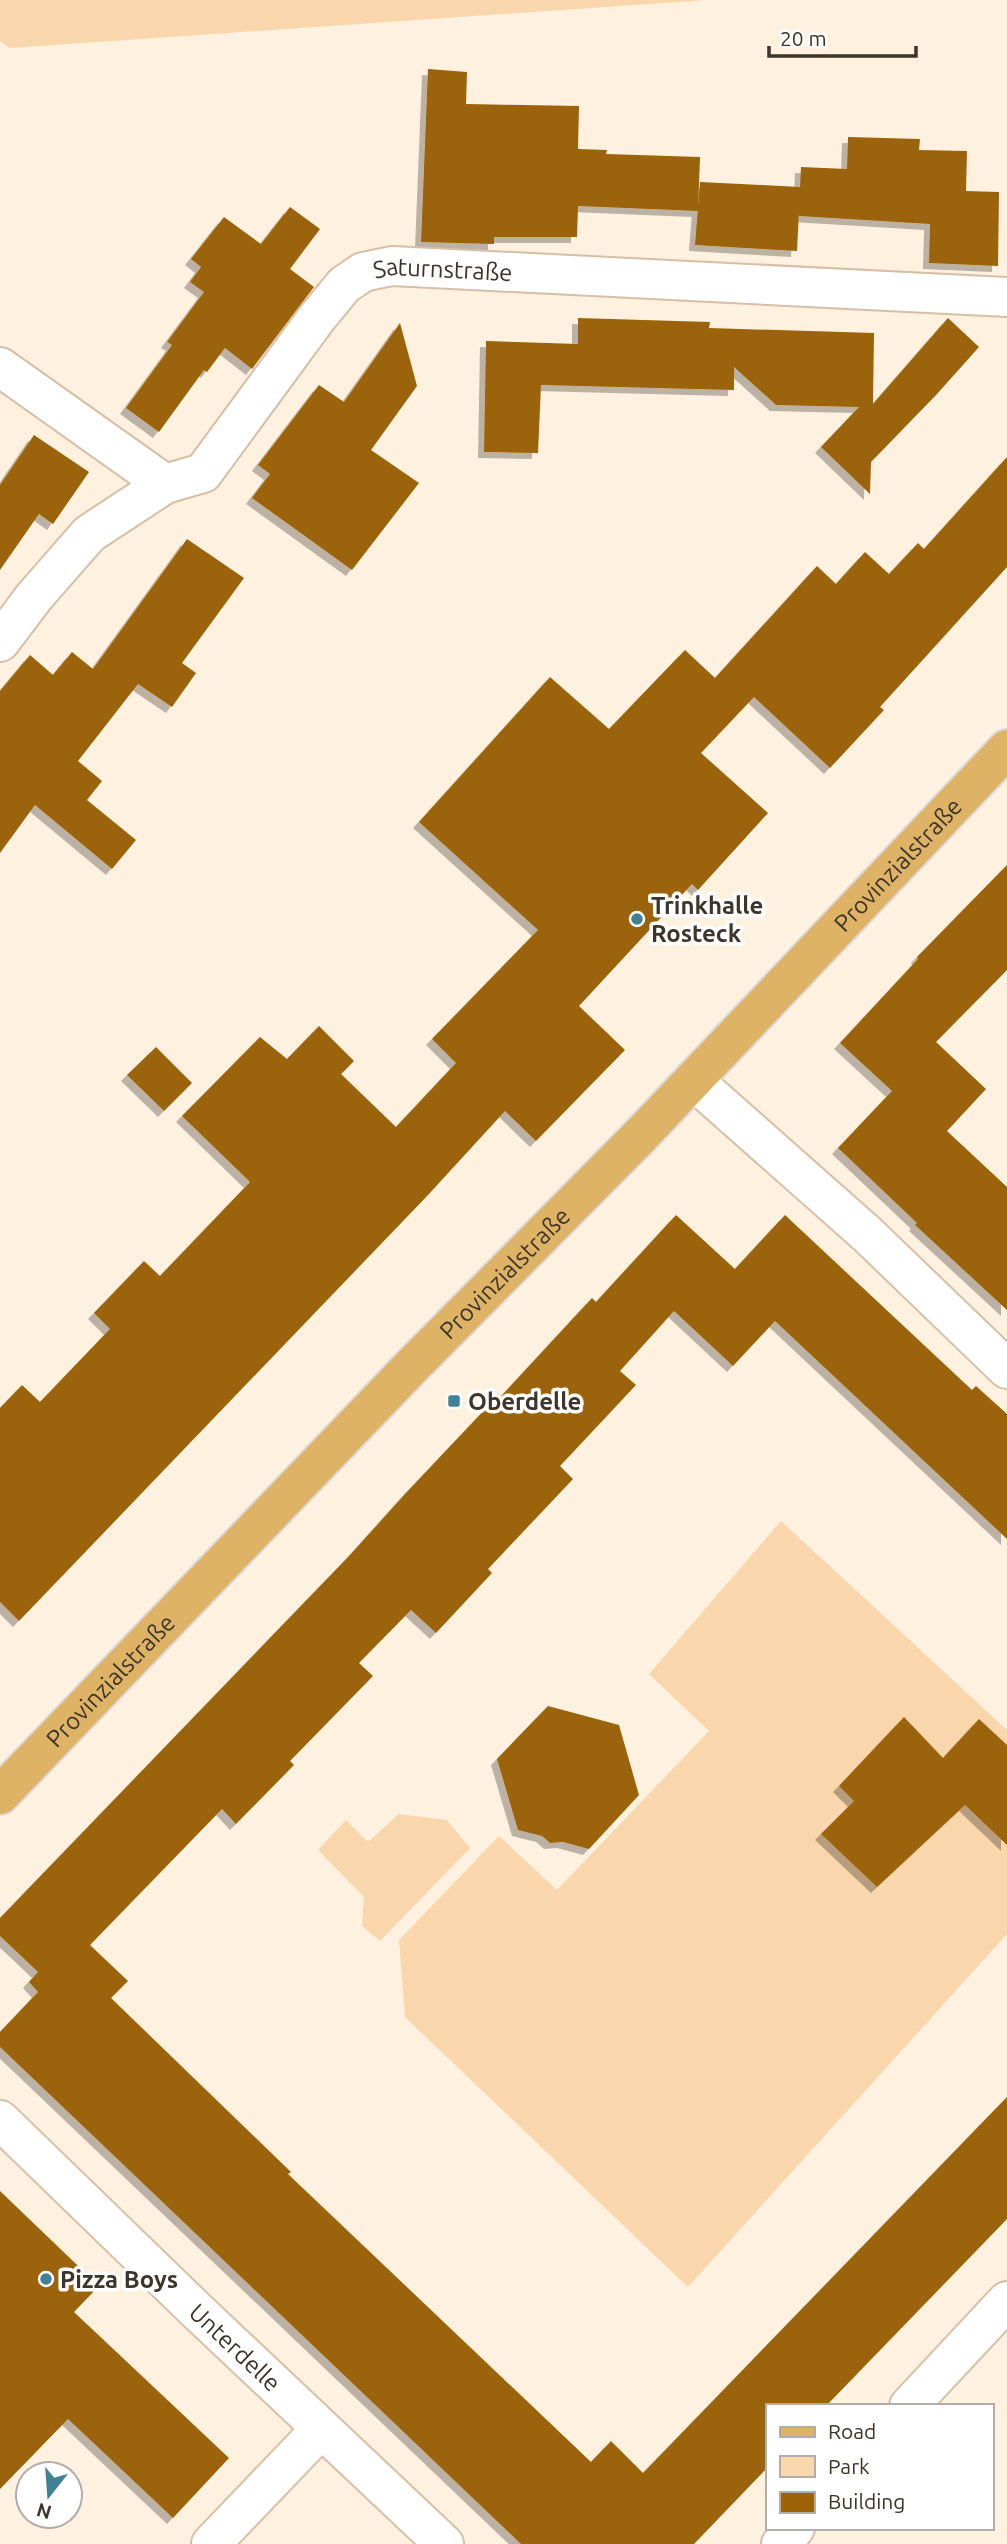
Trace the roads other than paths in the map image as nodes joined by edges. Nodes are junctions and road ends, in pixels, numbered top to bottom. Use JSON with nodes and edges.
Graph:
{"nodes":[{"id":1,"x":1007,"y":297,"type":"edge"},
{"id":2,"x":0,"y":367,"type":"edge"},
{"id":3,"x":165,"y":484,"type":"junction"},
{"id":4,"x":0,"y":642,"type":"edge"},
{"id":5,"x":1007,"y":749,"type":"edge"},
{"id":6,"x":693,"y":1080,"type":"junction"},
{"id":7,"x":1007,"y":1369,"type":"edge"},
{"id":8,"x":0,"y":1795,"type":"edge"},
{"id":9,"x":0,"y":2120,"type":"edge"},
{"id":10,"x":1007,"y":2301,"type":"edge"},
{"id":11,"x":911,"y":2404,"type":"edge"},
{"id":12,"x":321,"y":2429,"type":"junction"},
{"id":13,"x":793,"y":2530,"type":"edge"},
{"id":14,"x":211,"y":2544,"type":"edge"},
{"id":15,"x":444,"y":2544,"type":"edge"},
{"id":16,"x":781,"y":2544,"type":"edge"}],
"edges":[{"from":1,"to":3,"type":"street","name":"Saturnstraße"},
{"from":2,"to":3,"type":"street"},
{"from":3,"to":4,"type":"street","name":"Saturnstraße"},
{"from":5,"to":6,"type":"main road","name":"Provinzialstraße"},
{"from":6,"to":7,"type":"street"},
{"from":6,"to":8,"type":"main road","name":"Provinzialstraße"},
{"from":9,"to":12,"type":"street","name":"Unterdelle"},
{"from":10,"to":11,"type":"street"},
{"from":12,"to":14,"type":"street"},
{"from":12,"to":15,"type":"street","name":"Unterdelle"},
{"from":13,"to":16,"type":"street"}]}
